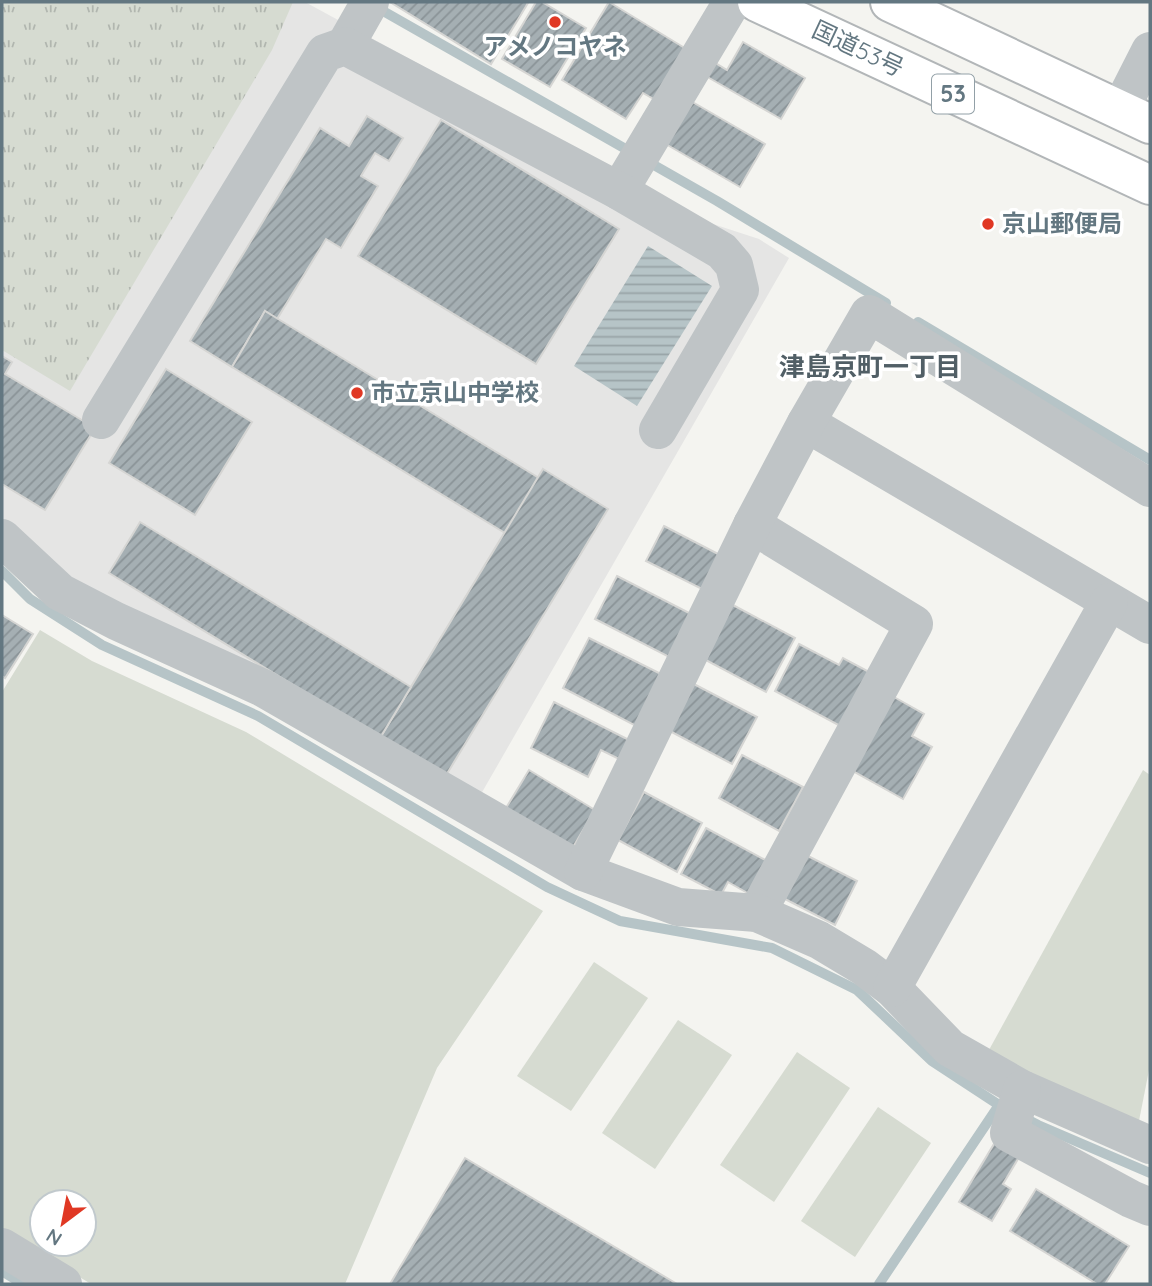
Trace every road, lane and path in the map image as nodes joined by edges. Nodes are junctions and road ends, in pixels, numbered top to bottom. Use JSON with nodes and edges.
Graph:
{"nodes":[{"id":1,"x":732,"y":2,"type":"edge"},
{"id":2,"x":757,"y":2,"type":"edge"},
{"id":3,"x":890,"y":2,"type":"edge"},
{"id":4,"x":359,"y":20,"type":"edge"},
{"id":5,"x":1150,"y":51,"type":"edge"},
{"id":6,"x":1135,"y":117,"type":"edge"},
{"id":7,"x":633,"y":167,"type":"junction"},
{"id":8,"x":1150,"y":185,"type":"edge"},
{"id":9,"x":101,"y":420,"type":"dead end"},
{"id":10,"x":806,"y":424,"type":"junction"},
{"id":11,"x":658,"y":430,"type":"dead end"},
{"id":12,"x":1150,"y":488,"type":"edge"},
{"id":13,"x":752,"y":525,"type":"junction"},
{"id":14,"x":2,"y":538,"type":"edge"},
{"id":15,"x":1109,"y":602,"type":"junction"},
{"id":16,"x":1150,"y":625,"type":"edge"},
{"id":17,"x":583,"y":872,"type":"junction"},
{"id":18,"x":757,"y":913,"type":"junction"},
{"id":19,"x":892,"y":988,"type":"junction"},
{"id":20,"x":1018,"y":1103,"type":"junction"},
{"id":21,"x":1150,"y":1145,"type":"edge"},
{"id":22,"x":1150,"y":1207,"type":"edge"},
{"id":23,"x":2,"y":1247,"type":"edge"},
{"id":24,"x":63,"y":1284,"type":"edge"}],
"edges":[{"from":1,"to":7,"type":"street"},
{"from":2,"to":8,"type":"highway","name":"国道53号","number":"53"},
{"from":3,"to":6,"type":"highway","number":"53"},
{"from":4,"to":7,"type":"street"},
{"from":4,"to":9,"type":"street"},
{"from":5,"to":6,"type":"street"},
{"from":7,"to":11,"type":"street"},
{"from":10,"to":12,"type":"street"},
{"from":10,"to":13,"type":"street"},
{"from":10,"to":15,"type":"street"},
{"from":13,"to":17,"type":"street"},
{"from":13,"to":18,"type":"street"},
{"from":14,"to":17,"type":"street"},
{"from":15,"to":16,"type":"street"},
{"from":15,"to":19,"type":"street"},
{"from":17,"to":18,"type":"street"},
{"from":18,"to":19,"type":"street"},
{"from":19,"to":20,"type":"street"},
{"from":20,"to":21,"type":"street"},
{"from":20,"to":22,"type":"street"},
{"from":23,"to":24,"type":"street"}]}
